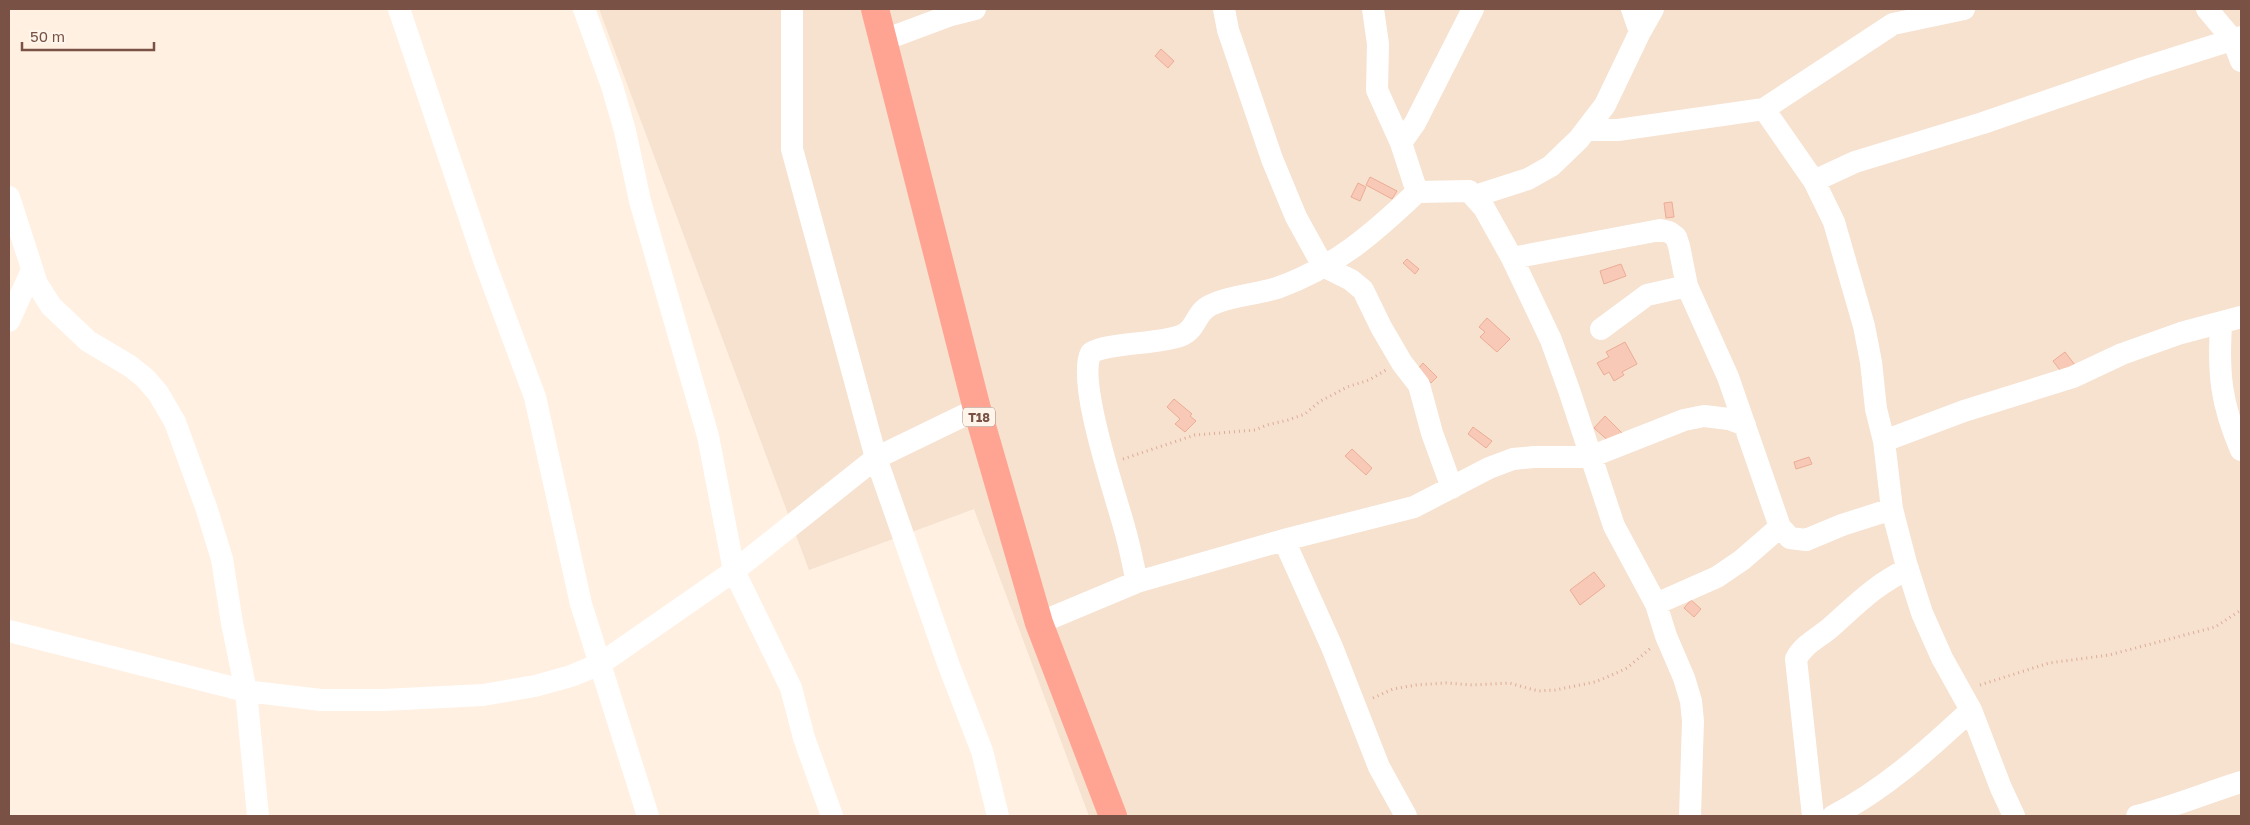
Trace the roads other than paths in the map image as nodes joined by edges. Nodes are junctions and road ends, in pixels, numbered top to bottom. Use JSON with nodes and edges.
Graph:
{"nodes":[{"id":1,"x":399,"y":9,"type":"edge"},
{"id":2,"x":584,"y":9,"type":"edge"},
{"id":3,"x":792,"y":9,"type":"edge"},
{"id":4,"x":875,"y":9,"type":"edge"},
{"id":5,"x":975,"y":9,"type":"edge"},
{"id":6,"x":1224,"y":9,"type":"edge"},
{"id":7,"x":1374,"y":9,"type":"edge"},
{"id":8,"x":1473,"y":9,"type":"edge"},
{"id":9,"x":1632,"y":9,"type":"edge"},
{"id":10,"x":1653,"y":9,"type":"edge"},
{"id":11,"x":1964,"y":9,"type":"edge"},
{"id":12,"x":2207,"y":9,"type":"edge"},
{"id":13,"x":1897,"y":16,"type":"edge"},
{"id":14,"x":1640,"y":32,"type":"junction"},
{"id":15,"x":2237,"y":39,"type":"edge"},
{"id":16,"x":884,"y":40,"type":"junction"},
{"id":17,"x":2241,"y":61,"type":"edge"},
{"id":18,"x":1764,"y":109,"type":"junction"},
{"id":19,"x":1586,"y":130,"type":"junction"},
{"id":20,"x":1401,"y":143,"type":"junction"},
{"id":21,"x":1814,"y":181,"type":"junction"},
{"id":22,"x":1417,"y":192,"type":"junction"},
{"id":23,"x":1475,"y":196,"type":"junction"},
{"id":24,"x":9,"y":197,"type":"edge"},
{"id":25,"x":1512,"y":258,"type":"junction"},
{"id":26,"x":1323,"y":266,"type":"junction"},
{"id":27,"x":32,"y":270,"type":"junction"},
{"id":28,"x":1687,"y":286,"type":"junction"},
{"id":29,"x":2231,"y":320,"type":"edge"},
{"id":30,"x":9,"y":321,"type":"edge"},
{"id":31,"x":1601,"y":329,"type":"dead end"},
{"id":32,"x":2232,"y":404,"type":"edge"},
{"id":33,"x":977,"y":409,"type":"junction"},
{"id":34,"x":1746,"y":425,"type":"junction"},
{"id":35,"x":1884,"y":441,"type":"junction"},
{"id":36,"x":2241,"y":450,"type":"edge"},
{"id":37,"x":876,"y":458,"type":"junction"},
{"id":38,"x":1590,"y":458,"type":"junction"},
{"id":39,"x":1452,"y":488,"type":"junction"},
{"id":40,"x":1892,"y":509,"type":"junction"},
{"id":41,"x":1780,"y":527,"type":"junction"},
{"id":42,"x":1284,"y":540,"type":"junction"},
{"id":43,"x":1908,"y":569,"type":"junction"},
{"id":44,"x":734,"y":571,"type":"junction"},
{"id":45,"x":1137,"y":582,"type":"junction"},
{"id":46,"x":1656,"y":604,"type":"junction"},
{"id":47,"x":1040,"y":622,"type":"junction"},
{"id":48,"x":9,"y":631,"type":"edge"},
{"id":49,"x":600,"y":664,"type":"junction"},
{"id":50,"x":246,"y":691,"type":"junction"},
{"id":51,"x":1971,"y":710,"type":"junction"},
{"id":52,"x":2241,"y":782,"type":"edge"},
{"id":53,"x":1687,"y":814,"type":"edge"},
{"id":54,"x":258,"y":816,"type":"edge"},
{"id":55,"x":648,"y":816,"type":"edge"},
{"id":56,"x":832,"y":816,"type":"edge"},
{"id":57,"x":998,"y":816,"type":"edge"},
{"id":58,"x":1113,"y":816,"type":"edge"},
{"id":59,"x":1406,"y":816,"type":"edge"},
{"id":60,"x":1812,"y":816,"type":"edge"},
{"id":61,"x":1833,"y":816,"type":"edge"},
{"id":62,"x":2014,"y":816,"type":"edge"},
{"id":63,"x":2137,"y":816,"type":"edge"}],
"edges":[{"from":1,"to":49,"type":"street"},
{"from":2,"to":44,"type":"street"},
{"from":3,"to":37,"type":"street"},
{"from":4,"to":16,"type":"highway","number":"T18"},
{"from":5,"to":16,"type":"street"},
{"from":6,"to":26,"type":"street"},
{"from":7,"to":20,"type":"street"},
{"from":8,"to":20,"type":"street"},
{"from":9,"to":14,"type":"street"},
{"from":10,"to":14,"type":"street"},
{"from":11,"to":13,"type":"street"},
{"from":12,"to":15,"type":"street"},
{"from":13,"to":18,"type":"street"},
{"from":14,"to":19,"type":"street"},
{"from":15,"to":17,"type":"street"},
{"from":15,"to":21,"type":"street"},
{"from":16,"to":33,"type":"highway","number":"T18"},
{"from":18,"to":19,"type":"street"},
{"from":18,"to":21,"type":"street"},
{"from":19,"to":23,"type":"street"},
{"from":20,"to":22,"type":"street"},
{"from":21,"to":35,"type":"street"},
{"from":22,"to":23,"type":"street"},
{"from":22,"to":26,"type":"street"},
{"from":23,"to":25,"type":"street"},
{"from":24,"to":27,"type":"street"},
{"from":25,"to":28,"type":"street"},
{"from":25,"to":38,"type":"street"},
{"from":26,"to":39,"type":"street"},
{"from":26,"to":45,"type":"street"},
{"from":27,"to":30,"type":"street"},
{"from":27,"to":50,"type":"street"},
{"from":28,"to":31,"type":"street"},
{"from":28,"to":34,"type":"street"},
{"from":29,"to":32,"type":"street"},
{"from":29,"to":35,"type":"street"},
{"from":32,"to":36,"type":"street"},
{"from":33,"to":37,"type":"street"},
{"from":33,"to":47,"type":"highway","number":"T18"},
{"from":34,"to":38,"type":"street"},
{"from":34,"to":41,"type":"street"},
{"from":35,"to":40,"type":"street"},
{"from":37,"to":44,"type":"street"},
{"from":37,"to":57,"type":"street"},
{"from":38,"to":39,"type":"street"},
{"from":38,"to":46,"type":"street"},
{"from":39,"to":42,"type":"street"},
{"from":40,"to":41,"type":"street"},
{"from":40,"to":43,"type":"street"},
{"from":41,"to":46,"type":"street"},
{"from":42,"to":45,"type":"street"},
{"from":42,"to":59,"type":"street"},
{"from":43,"to":51,"type":"street"},
{"from":43,"to":60,"type":"street"},
{"from":44,"to":49,"type":"street"},
{"from":44,"to":56,"type":"street"},
{"from":45,"to":47,"type":"street"},
{"from":46,"to":53,"type":"street"},
{"from":47,"to":58,"type":"highway","number":"T18"},
{"from":48,"to":50,"type":"street"},
{"from":49,"to":50,"type":"street"},
{"from":49,"to":55,"type":"street"},
{"from":50,"to":54,"type":"street"},
{"from":51,"to":61,"type":"street"},
{"from":51,"to":62,"type":"street"},
{"from":52,"to":63,"type":"street"}]}
